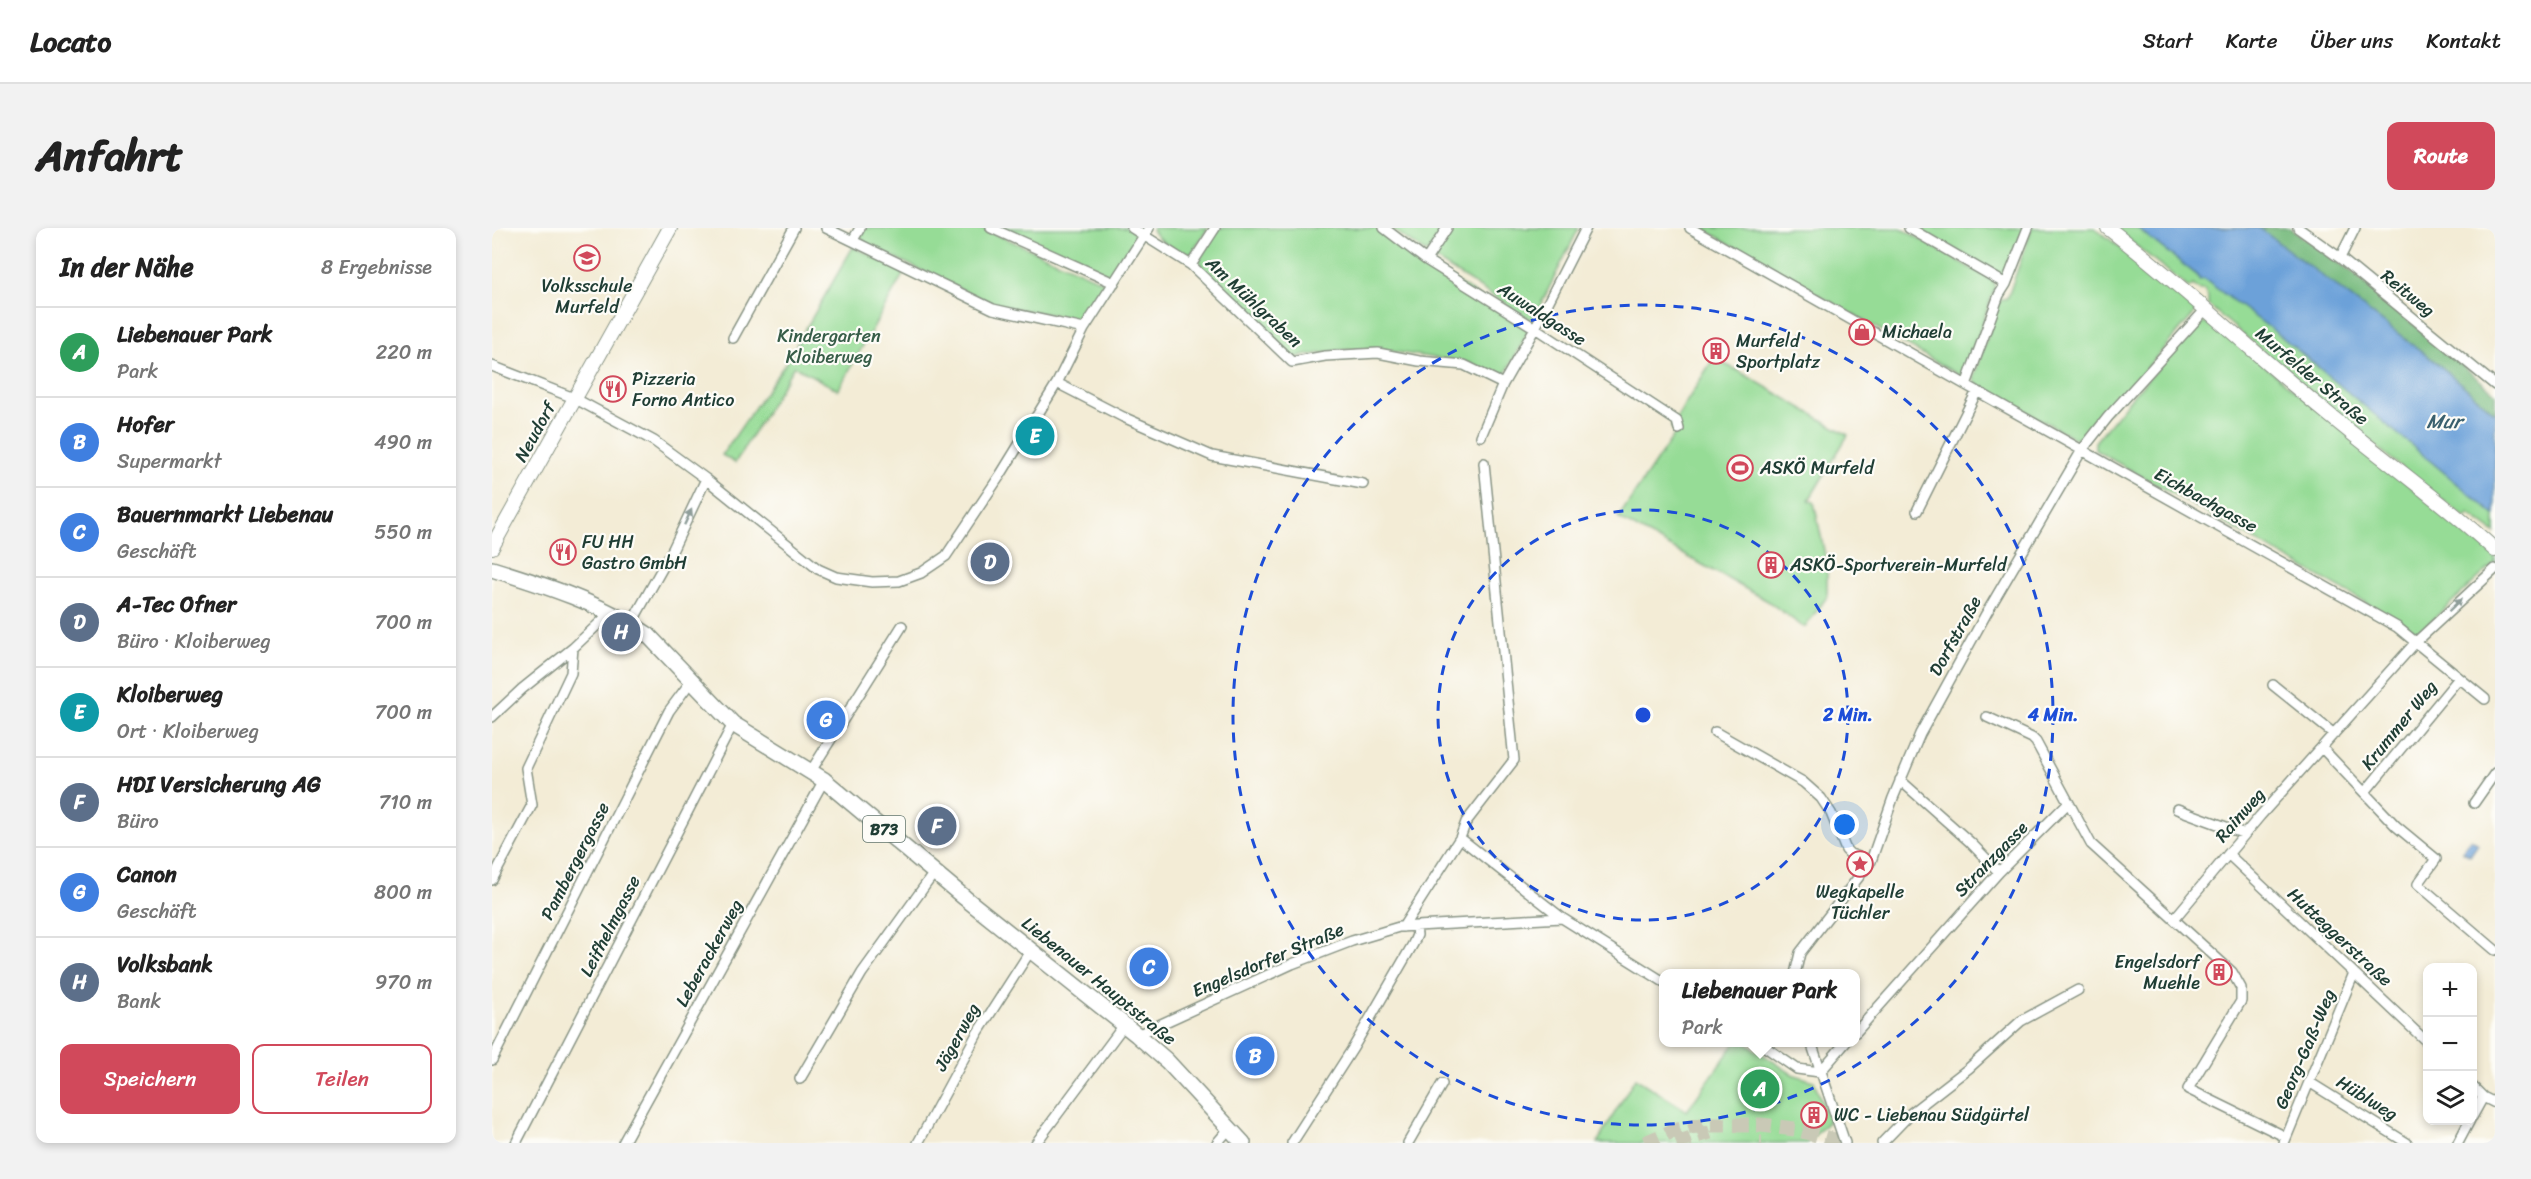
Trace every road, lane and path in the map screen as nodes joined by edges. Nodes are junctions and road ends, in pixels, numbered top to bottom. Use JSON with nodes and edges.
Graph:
{"nodes":[{"id":1,"x":670,"y":228,"type":"edge"},
{"id":2,"x":794,"y":228,"type":"edge"},
{"id":3,"x":826,"y":228,"type":"edge"},
{"id":4,"x":860,"y":228,"type":"edge"},
{"id":5,"x":990,"y":228,"type":"edge"},
{"id":6,"x":1132,"y":228,"type":"edge"},
{"id":7,"x":1215,"y":228,"type":"edge"},
{"id":8,"x":1384,"y":228,"type":"edge"},
{"id":9,"x":1447,"y":228,"type":"edge"},
{"id":10,"x":1586,"y":228,"type":"edge"},
{"id":11,"x":1690,"y":228,"type":"edge"},
{"id":12,"x":1909,"y":228,"type":"edge"},
{"id":13,"x":2028,"y":228,"type":"edge"},
{"id":14,"x":2108,"y":228,"type":"edge"},
{"id":15,"x":2298,"y":228,"type":"edge"},
{"id":16,"x":2355,"y":228,"type":"edge"},
{"id":17,"x":1146,"y":232,"type":"edge"},
{"id":18,"x":853,"y":240,"type":"junction"},
{"id":19,"x":2340,"y":258,"type":"junction"},
{"id":20,"x":1426,"y":260,"type":"junction"},
{"id":21,"x":1191,"y":265,"type":"junction"},
{"id":22,"x":1114,"y":283,"type":"junction"},
{"id":23,"x":2006,"y":284,"type":"junction"},
{"id":24,"x":2206,"y":309,"type":"junction"},
{"id":25,"x":1535,"y":328,"type":"junction"},
{"id":26,"x":1084,"y":329,"type":"junction"},
{"id":27,"x":733,"y":338,"type":"dead end"},
{"id":28,"x":492,"y":366,"type":"edge"},
{"id":29,"x":1057,"y":383,"type":"junction"},
{"id":30,"x":1503,"y":384,"type":"junction"},
{"id":31,"x":1966,"y":385,"type":"junction"},
{"id":32,"x":2495,"y":385,"type":"edge"},
{"id":33,"x":1977,"y":391,"type":"junction"},
{"id":34,"x":574,"y":398,"type":"junction"},
{"id":35,"x":1679,"y":429,"type":"dead end"},
{"id":36,"x":1481,"y":436,"type":"dead end"},
{"id":37,"x":2082,"y":450,"type":"junction"},
{"id":38,"x":1484,"y":463,"type":"dead end"},
{"id":39,"x":706,"y":479,"type":"junction"},
{"id":40,"x":1363,"y":484,"type":"dead end"},
{"id":41,"x":1917,"y":511,"type":"dead end"},
{"id":42,"x":492,"y":547,"type":"edge"},
{"id":43,"x":2495,"y":550,"type":"edge"},
{"id":44,"x":492,"y":569,"type":"edge"},
{"id":45,"x":2495,"y":569,"type":"edge"},
{"id":46,"x":609,"y":614,"type":"junction"},
{"id":47,"x":631,"y":624,"type":"junction"},
{"id":48,"x":902,"y":626,"type":"dead end"},
{"id":49,"x":2416,"y":642,"type":"junction"},
{"id":50,"x":573,"y":648,"type":"junction"},
{"id":51,"x":2459,"y":678,"type":"junction"},
{"id":52,"x":692,"y":680,"type":"junction"},
{"id":53,"x":2273,"y":685,"type":"dead end"},
{"id":54,"x":2485,"y":699,"type":"dead end"},
{"id":55,"x":492,"y":717,"type":"edge"},
{"id":56,"x":1987,"y":717,"type":"dead end"},
{"id":57,"x":733,"y":724,"type":"junction"},
{"id":58,"x":1715,"y":732,"type":"dead end"},
{"id":59,"x":2334,"y":734,"type":"junction"},
{"id":60,"x":2322,"y":747,"type":"junction"},
{"id":61,"x":811,"y":771,"type":"junction"},
{"id":62,"x":2495,"y":773,"type":"edge"},
{"id":63,"x":824,"y":780,"type":"junction"},
{"id":64,"x":1900,"y":780,"type":"junction"},
{"id":65,"x":2365,"y":792,"type":"junction"},
{"id":66,"x":2068,"y":803,"type":"junction"},
{"id":67,"x":2474,"y":803,"type":"dead end"},
{"id":68,"x":2177,"y":809,"type":"dead end"},
{"id":69,"x":2245,"y":834,"type":"junction"},
{"id":70,"x":1460,"y":838,"type":"junction"},
{"id":71,"x":2228,"y":854,"type":"junction"},
{"id":72,"x":1871,"y":861,"type":"junction"},
{"id":73,"x":1999,"y":872,"type":"junction"},
{"id":74,"x":934,"y":873,"type":"junction"},
{"id":75,"x":492,"y":880,"type":"edge"},
{"id":76,"x":1562,"y":918,"type":"junction"},
{"id":77,"x":2174,"y":919,"type":"junction"},
{"id":78,"x":1403,"y":927,"type":"junction"},
{"id":79,"x":1416,"y":927,"type":"junction"},
{"id":80,"x":1031,"y":950,"type":"junction"},
{"id":81,"x":2495,"y":950,"type":"edge"},
{"id":82,"x":1796,"y":969,"type":"edge"},
{"id":83,"x":2354,"y":973,"type":"junction"},
{"id":84,"x":1659,"y":979,"type":"edge"},
{"id":85,"x":2078,"y":990,"type":"dead end"},
{"id":86,"x":1124,"y":1025,"type":"junction"},
{"id":87,"x":1860,"y":1028,"type":"edge"},
{"id":88,"x":1137,"y":1035,"type":"junction"},
{"id":89,"x":2423,"y":1039,"type":"edge"},
{"id":90,"x":1765,"y":1047,"type":"edge"},
{"id":91,"x":1812,"y":1047,"type":"edge"},
{"id":92,"x":1842,"y":1047,"type":"edge"},
{"id":93,"x":492,"y":1060,"type":"edge"},
{"id":94,"x":1820,"y":1072,"type":"junction"},
{"id":95,"x":801,"y":1079,"type":"dead end"},
{"id":96,"x":2309,"y":1082,"type":"junction"},
{"id":97,"x":1442,"y":1084,"type":"dead end"},
{"id":98,"x":2477,"y":1091,"type":"edge"},
{"id":99,"x":2483,"y":1097,"type":"junction"},
{"id":100,"x":2495,"y":1103,"type":"edge"},
{"id":101,"x":2477,"y":1108,"type":"edge"},
{"id":102,"x":2468,"y":1125,"type":"edge"},
{"id":103,"x":1229,"y":1129,"type":"junction"},
{"id":104,"x":2285,"y":1140,"type":"edge"},
{"id":105,"x":516,"y":1143,"type":"edge"},
{"id":106,"x":623,"y":1143,"type":"edge"},
{"id":107,"x":918,"y":1143,"type":"edge"},
{"id":108,"x":1036,"y":1143,"type":"edge"},
{"id":109,"x":1217,"y":1143,"type":"edge"},
{"id":110,"x":1243,"y":1143,"type":"edge"},
{"id":111,"x":1293,"y":1143,"type":"edge"},
{"id":112,"x":1408,"y":1143,"type":"edge"},
{"id":113,"x":1845,"y":1143,"type":"edge"},
{"id":114,"x":1882,"y":1143,"type":"edge"},
{"id":115,"x":2407,"y":1143,"type":"edge"},
{"id":116,"x":2458,"y":1143,"type":"edge"}],
"edges":[{"from":1,"to":34,"type":"street","name":"Neudorf"},
{"from":2,"to":27,"type":"street"},
{"from":3,"to":18,"type":"street"},
{"from":4,"to":18,"type":"street"},
{"from":5,"to":22,"type":"street"},
{"from":6,"to":17,"type":"street","name":"Am Mühlgraben"},
{"from":7,"to":21,"type":"street"},
{"from":8,"to":20,"type":"street","name":"Auwaldgasse"},
{"from":9,"to":20,"type":"street"},
{"from":10,"to":25,"type":"street"},
{"from":11,"to":31,"type":"street","name":"Eichbachgasse"},
{"from":12,"to":23,"type":"street"},
{"from":13,"to":23,"type":"street"},
{"from":14,"to":24,"type":"street","name":"Murfelder Straße"},
{"from":15,"to":19,"type":"street","name":"Reitweg"},
{"from":16,"to":19,"type":"street"},
{"from":17,"to":21,"type":"street","name":"Am Mühlgraben"},
{"from":17,"to":22,"type":"street"},
{"from":18,"to":26,"type":"street"},
{"from":19,"to":32,"type":"street","name":"Reitweg"},
{"from":20,"to":25,"type":"street","name":"Auwaldgasse"},
{"from":21,"to":30,"type":"street","name":"Am Mühlgraben"},
{"from":22,"to":26,"type":"street"},
{"from":23,"to":31,"type":"street"},
{"from":24,"to":37,"type":"street","name":"Dorfstraße"},
{"from":24,"to":43,"type":"street","name":"Murfelder Straße"},
{"from":25,"to":30,"type":"street"},
{"from":25,"to":35,"type":"street","name":"Auwaldgasse"},
{"from":26,"to":29,"type":"street"},
{"from":28,"to":34,"type":"street"},
{"from":29,"to":39,"type":"street"},
{"from":29,"to":40,"type":"street"},
{"from":30,"to":36,"type":"street"},
{"from":31,"to":33,"type":"street","name":"Eichbachgasse"},
{"from":33,"to":37,"type":"street","name":"Eichbachgasse"},
{"from":33,"to":41,"type":"street"},
{"from":34,"to":39,"type":"street"},
{"from":34,"to":42,"type":"street","name":"Neudorf"},
{"from":37,"to":49,"type":"street","name":"Eichbachgasse"},
{"from":37,"to":64,"type":"street","name":"Dorfstraße"},
{"from":38,"to":70,"type":"street"},
{"from":47,"to":39,"type":"street","one_way":true},
{"from":44,"to":46,"type":"main road","name":"Liebenauer Hauptstraße","number":"B73"},
{"from":49,"to":45,"type":"street","name":"Rainweg","one_way":true},
{"from":46,"to":47,"type":"main road","name":"Liebenauer Hauptstraße","number":"B73"},
{"from":46,"to":50,"type":"street"},
{"from":47,"to":52,"type":"main road","name":"Liebenauer Hauptstraße","number":"B73"},
{"from":48,"to":61,"type":"street"},
{"from":49,"to":51,"type":"street"},
{"from":49,"to":59,"type":"street","name":"Rainweg"},
{"from":50,"to":55,"type":"street"},
{"from":50,"to":75,"type":"street"},
{"from":51,"to":54,"type":"street"},
{"from":51,"to":65,"type":"street","name":"Krummer Weg"},
{"from":52,"to":57,"type":"main road","name":"Liebenauer Hauptstraße","number":"B73"},
{"from":52,"to":93,"type":"street","name":"Pambergergasse"},
{"from":53,"to":59,"type":"street"},
{"from":56,"to":66,"type":"street"},
{"from":57,"to":61,"type":"main road","name":"Liebenauer Hauptstraße","number":"B73"},
{"from":57,"to":105,"type":"street","name":"Leifhelmgasse"},
{"from":58,"to":72,"type":"street"},
{"from":59,"to":60,"type":"street","name":"Rainweg"},
{"from":60,"to":65,"type":"street","name":"Krummer Weg"},
{"from":60,"to":69,"type":"street","name":"Rainweg"},
{"from":61,"to":63,"type":"main road","name":"Liebenauer Hauptstraße","number":"B73"},
{"from":62,"to":67,"type":"street"},
{"from":63,"to":74,"type":"main road","name":"Liebenauer Hauptstraße","number":"B73"},
{"from":63,"to":106,"type":"street","name":"Leberackerweg"},
{"from":64,"to":72,"type":"street","name":"Dorfstraße"},
{"from":64,"to":73,"type":"street"},
{"from":65,"to":81,"type":"street","name":"Krummer Weg"},
{"from":66,"to":73,"type":"street","name":"Stranzgasse"},
{"from":66,"to":77,"type":"street"},
{"from":68,"to":69,"type":"street"},
{"from":69,"to":71,"type":"street","name":"Rainweg"},
{"from":70,"to":76,"type":"street"},
{"from":70,"to":78,"type":"street"},
{"from":71,"to":77,"type":"street","name":"Rainweg"},
{"from":71,"to":83,"type":"street","name":"Hutteggerstraße"},
{"from":72,"to":82,"type":"street","name":"Dorfstraße"},
{"from":73,"to":87,"type":"street","name":"Stranzgasse"},
{"from":74,"to":80,"type":"main road","name":"Liebenauer Hauptstraße","number":"B73"},
{"from":74,"to":95,"type":"street"},
{"from":76,"to":79,"type":"street","name":"Engelsdorfer Straße"},
{"from":76,"to":84,"type":"street"},
{"from":77,"to":104,"type":"street","name":"Georg-Gaß-Weg"},
{"from":78,"to":79,"type":"street","name":"Engelsdorfer Straße"},
{"from":78,"to":88,"type":"street","name":"Engelsdorfer Straße"},
{"from":79,"to":111,"type":"street"},
{"from":80,"to":86,"type":"main road","name":"Liebenauer Hauptstraße","number":"B73"},
{"from":80,"to":107,"type":"street","name":"Jägerweg"},
{"from":83,"to":89,"type":"street","name":"Hutteggerstraße"},
{"from":83,"to":96,"type":"street","name":"Georg-Gaß-Weg"},
{"from":85,"to":114,"type":"street"},
{"from":86,"to":88,"type":"main road","name":"Liebenauer Hauptstraße","number":"B73"},
{"from":86,"to":108,"type":"street"},
{"from":88,"to":103,"type":"main road","name":"Liebenauer Hauptstraße","number":"B73"},
{"from":90,"to":94,"type":"street"},
{"from":91,"to":94,"type":"street"},
{"from":92,"to":94,"type":"street"},
{"from":94,"to":113,"type":"street"},
{"from":96,"to":104,"type":"street","name":"Georg-Gaß-Weg"},
{"from":96,"to":115,"type":"street","name":"Hüblweg"},
{"from":97,"to":112,"type":"street"},
{"from":98,"to":99,"type":"street"},
{"from":99,"to":100,"type":"street"},
{"from":99,"to":101,"type":"street"},
{"from":102,"to":116,"type":"street"},
{"from":103,"to":109,"type":"street"},
{"from":103,"to":110,"type":"main road","name":"Liebenauer Hauptstraße","number":"B73"}]}
